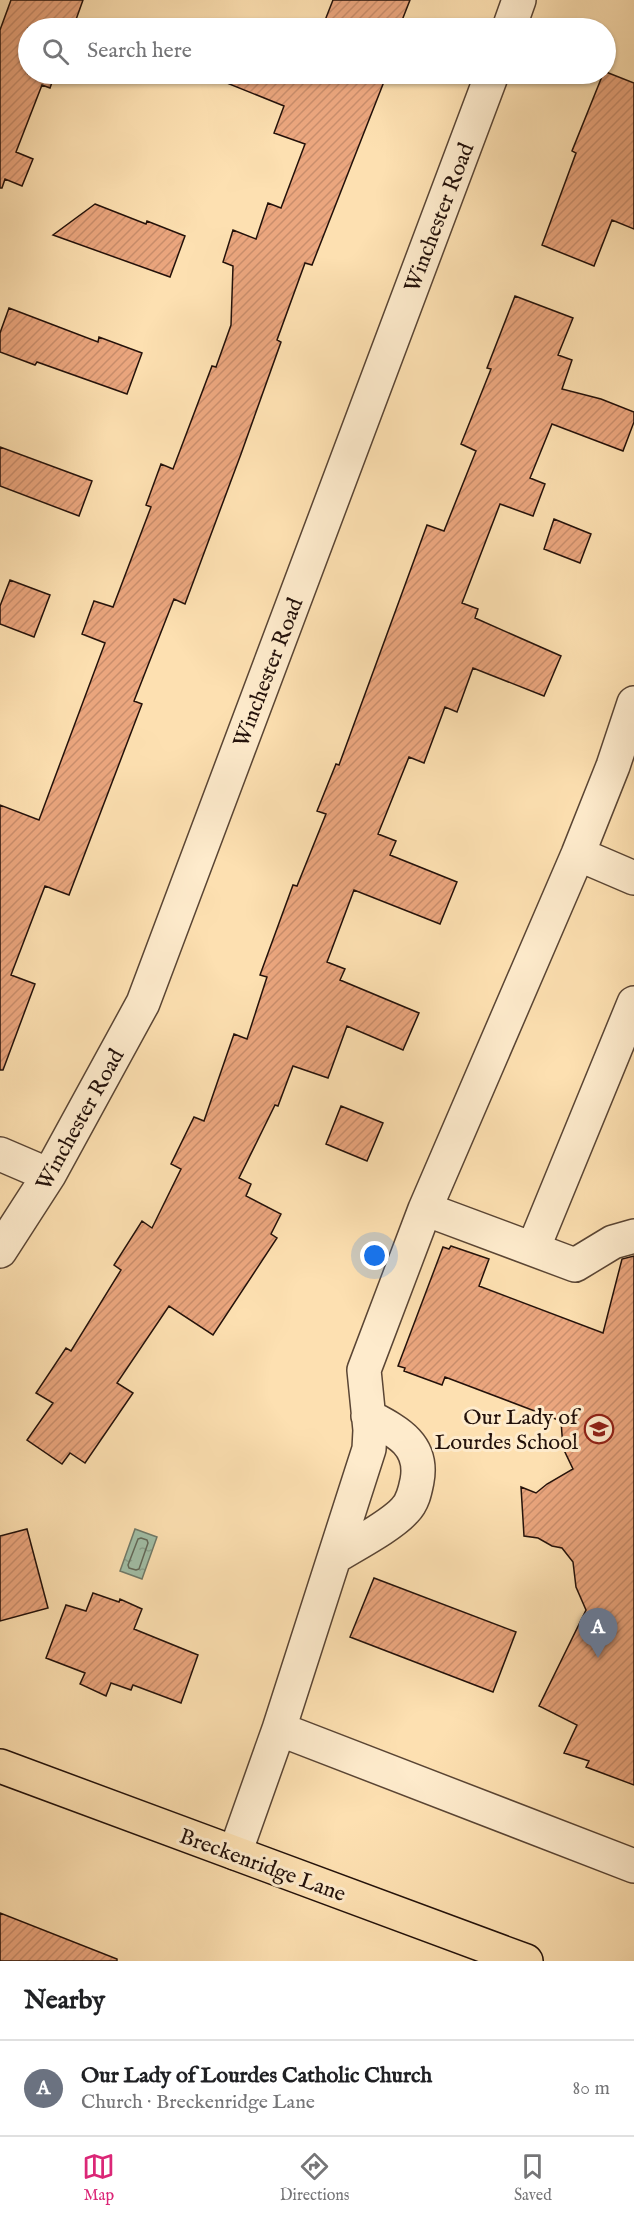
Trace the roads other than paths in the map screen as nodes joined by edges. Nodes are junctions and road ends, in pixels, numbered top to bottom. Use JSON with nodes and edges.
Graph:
{"nodes":[{"id":1,"x":519,"y":0,"type":"edge"},
{"id":2,"x":513,"y":18,"type":"edge"},
{"id":3,"x":488,"y":84,"type":"edge"},
{"id":4,"x":634,"y":703,"type":"edge"},
{"id":5,"x":623,"y":770,"type":"edge"},
{"id":6,"x":578,"y":854,"type":"junction"},
{"id":7,"x":634,"y":878,"type":"edge"},
{"id":8,"x":634,"y":1003,"type":"edge"},
{"id":9,"x":0,"y":1154,"type":"edge"},
{"id":10,"x":49,"y":1175,"type":"junction"},
{"id":11,"x":425,"y":1209,"type":"junction"},
{"id":12,"x":634,"y":1236,"type":"edge"},
{"id":13,"x":533,"y":1249,"type":"junction"},
{"id":14,"x":0,"y":1251,"type":"edge"},
{"id":15,"x":368,"y":1416,"type":"junction"},
{"id":16,"x":335,"y":1557,"type":"junction"},
{"id":17,"x":279,"y":1729,"type":"junction"},
{"id":18,"x":0,"y":1766,"type":"edge"},
{"id":19,"x":235,"y":1853,"type":"junction"},
{"id":20,"x":634,"y":1866,"type":"edge"},
{"id":21,"x":526,"y":1961,"type":"edge"}],
"edges":[{"from":1,"to":2,"type":"street"},
{"from":3,"to":10,"type":"street","name":"Winchester Road"},
{"from":4,"to":5,"type":"street"},
{"from":5,"to":6,"type":"street"},
{"from":6,"to":7,"type":"street"},
{"from":6,"to":11,"type":"street"},
{"from":8,"to":13,"type":"street"},
{"from":9,"to":10,"type":"street"},
{"from":10,"to":14,"type":"street","name":"Winchester Road"},
{"from":11,"to":13,"type":"street"},
{"from":11,"to":15,"type":"street"},
{"from":12,"to":13,"type":"street"},
{"from":15,"to":16,"type":"street"},
{"from":15,"to":16,"type":"street"},
{"from":16,"to":17,"type":"street"},
{"from":17,"to":19,"type":"street"},
{"from":17,"to":20,"type":"street"},
{"from":18,"to":19,"type":"main road","name":"Breckenridge Lane"},
{"from":19,"to":21,"type":"main road","name":"Breckenridge Lane"}]}
